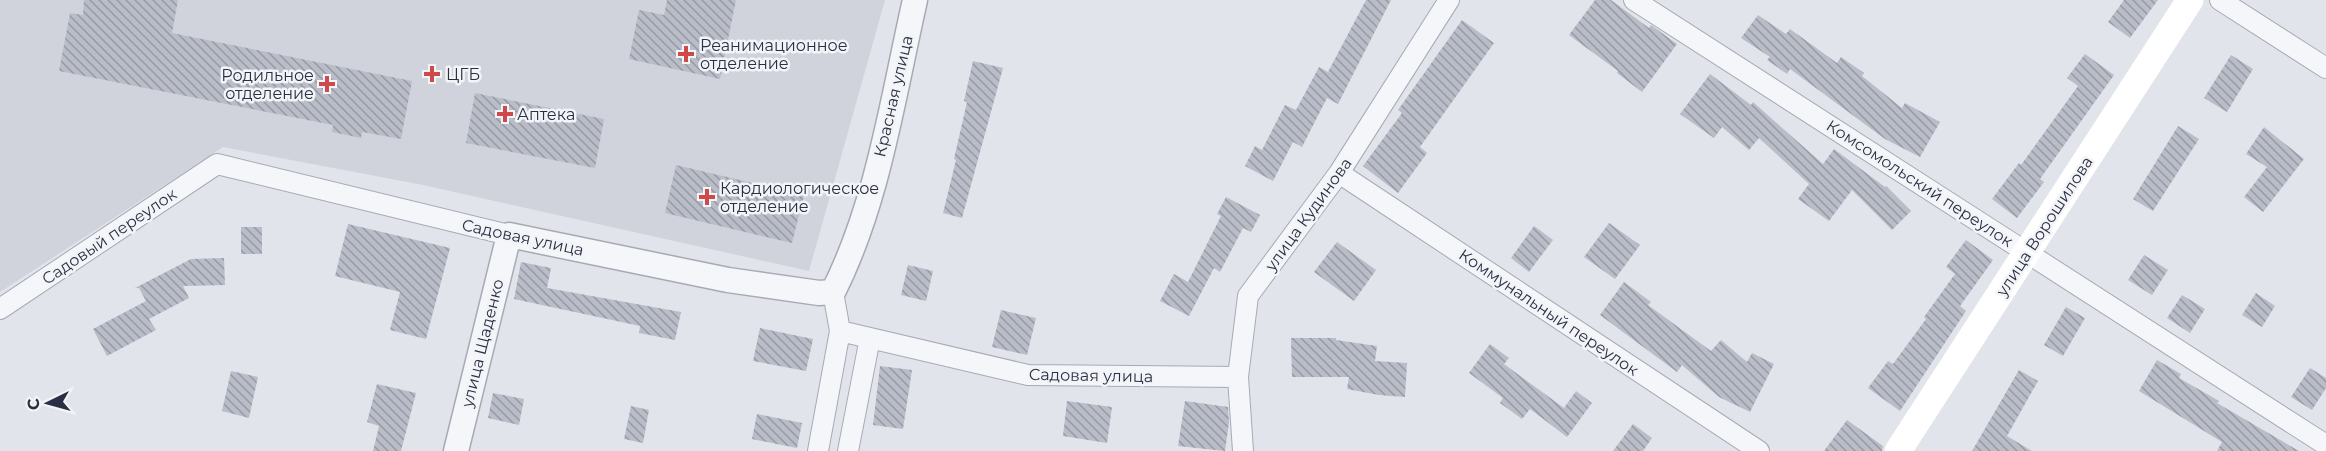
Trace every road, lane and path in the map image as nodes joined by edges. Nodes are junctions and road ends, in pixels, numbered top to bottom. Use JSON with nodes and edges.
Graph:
{"nodes":[{"id":1,"x":915,"y":0,"type":"edge"},
{"id":2,"x":1449,"y":0,"type":"edge"},
{"id":3,"x":1634,"y":0,"type":"edge"},
{"id":4,"x":2190,"y":0,"type":"edge"},
{"id":5,"x":2220,"y":0,"type":"edge"},
{"id":6,"x":2326,"y":68,"type":"edge"},
{"id":7,"x":217,"y":164,"type":"joint"},
{"id":8,"x":1339,"y":173,"type":"junction"},
{"id":9,"x":508,"y":235,"type":"junction"},
{"id":10,"x":2027,"y":252,"type":"junction"},
{"id":11,"x":833,"y":292,"type":"junction"},
{"id":12,"x":0,"y":309,"type":"edge"},
{"id":13,"x":840,"y":331,"type":"junction"},
{"id":14,"x":870,"y":338,"type":"junction"},
{"id":15,"x":1238,"y":377,"type":"junction"},
{"id":16,"x":2326,"y":445,"type":"edge"},
{"id":17,"x":456,"y":451,"type":"edge"},
{"id":18,"x":818,"y":451,"type":"edge"},
{"id":19,"x":848,"y":451,"type":"edge"},
{"id":20,"x":1243,"y":451,"type":"edge"},
{"id":21,"x":1759,"y":451,"type":"edge"},
{"id":22,"x":1898,"y":451,"type":"edge"}],
"edges":[{"from":1,"to":11,"type":"street","name":"Красная улица"},
{"from":2,"to":8,"type":"street","name":"улица Кудинова"},
{"from":3,"to":10,"type":"street","name":"Комсомольский переулок"},
{"from":4,"to":10,"type":"main road","name":"улица Ворошилова"},
{"from":5,"to":6,"type":"street"},
{"from":7,"to":9,"type":"street","name":"Садовая улица"},
{"from":7,"to":12,"type":"street","name":"Садовый переулок"},
{"from":8,"to":15,"type":"street","name":"улица Кудинова"},
{"from":8,"to":21,"type":"street","name":"Коммунальный переулок"},
{"from":9,"to":11,"type":"street","name":"Садовая улица"},
{"from":9,"to":17,"type":"street","name":"улица Щаденко"},
{"from":10,"to":16,"type":"street","name":"Комсомольский переулок"},
{"from":10,"to":22,"type":"main road","name":"улица Ворошилова"},
{"from":11,"to":13,"type":"street"},
{"from":13,"to":14,"type":"street","name":"Садовая улица"},
{"from":13,"to":18,"type":"street"},
{"from":14,"to":15,"type":"street","name":"Садовая улица"},
{"from":14,"to":19,"type":"street"},
{"from":15,"to":20,"type":"street","name":"улица Кудинова"}]}
